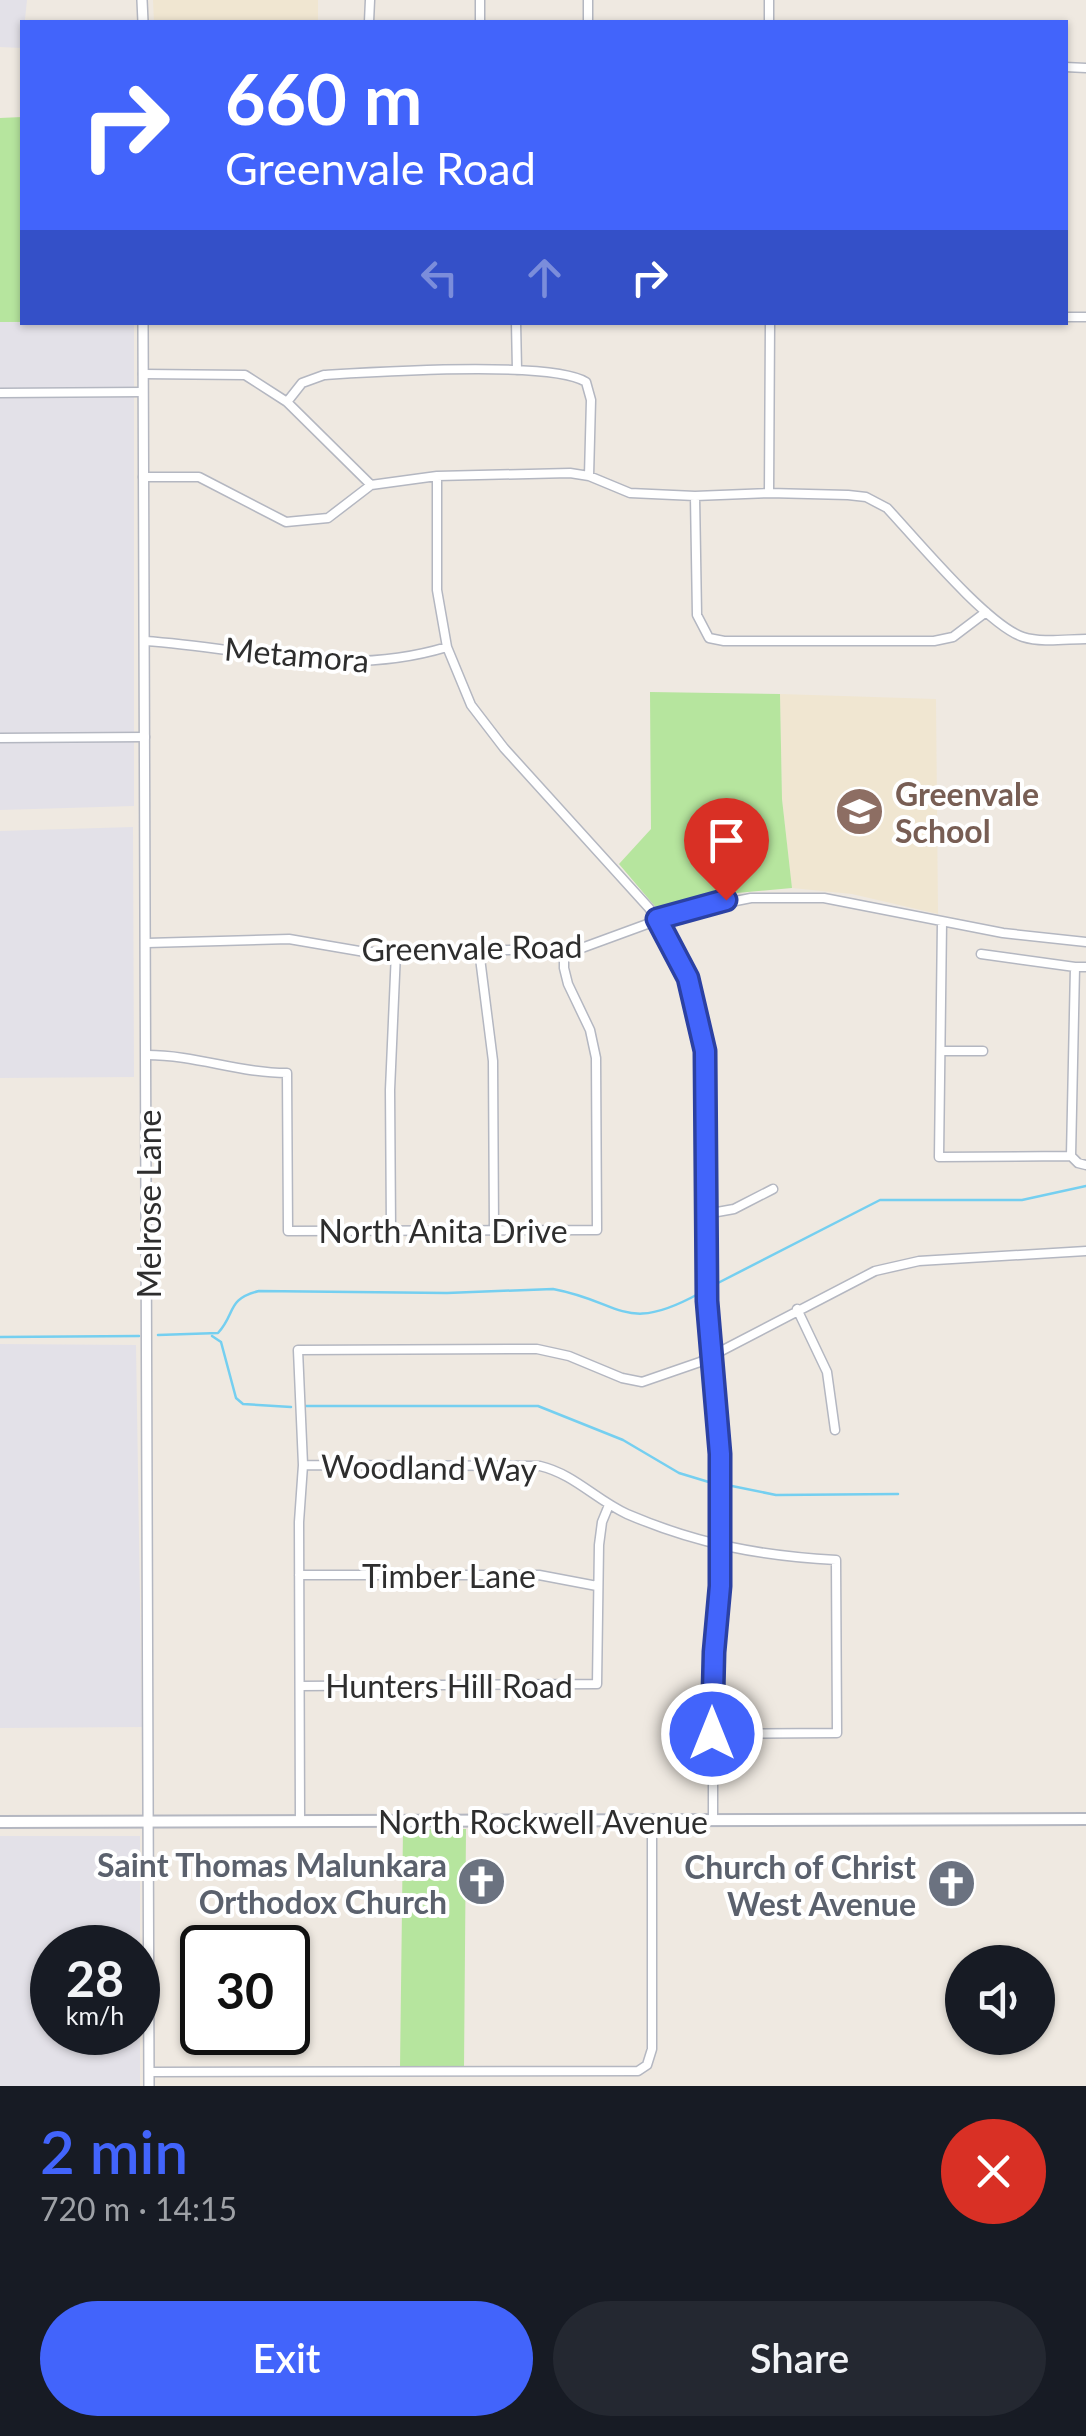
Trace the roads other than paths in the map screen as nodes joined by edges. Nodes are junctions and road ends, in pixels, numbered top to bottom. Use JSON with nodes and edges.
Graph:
{"nodes":[{"id":1,"x":143,"y":325,"type":"edge"},
{"id":2,"x":516,"y":325,"type":"edge"},
{"id":3,"x":770,"y":325,"type":"edge"},
{"id":4,"x":517,"y":370,"type":"junction"},
{"id":5,"x":143,"y":374,"type":"junction"},
{"id":6,"x":143,"y":392,"type":"junction"},
{"id":7,"x":0,"y":393,"type":"edge"},
{"id":8,"x":287,"y":402,"type":"junction"},
{"id":9,"x":438,"y":476,"type":"junction"},
{"id":10,"x":589,"y":476,"type":"junction"},
{"id":11,"x":143,"y":477,"type":"junction"},
{"id":12,"x":370,"y":485,"type":"junction"},
{"id":13,"x":769,"y":492,"type":"junction"},
{"id":14,"x":694,"y":496,"type":"junction"},
{"id":15,"x":986,"y":612,"type":"junction"},
{"id":16,"x":1086,"y":639,"type":"edge"},
{"id":17,"x":145,"y":641,"type":"junction"},
{"id":18,"x":447,"y":648,"type":"junction"},
{"id":19,"x":145,"y":737,"type":"junction"},
{"id":20,"x":0,"y":738,"type":"edge"},
{"id":21,"x":657,"y":919,"type":"junction"},
{"id":22,"x":942,"y":922,"type":"junction"},
{"id":23,"x":1075,"y":941,"type":"junction"},
{"id":24,"x":147,"y":942,"type":"junction"},
{"id":25,"x":1086,"y":942,"type":"edge"},
{"id":26,"x":564,"y":949,"type":"junction"},
{"id":27,"x":480,"y":950,"type":"junction"},
{"id":28,"x":396,"y":952,"type":"junction"},
{"id":29,"x":981,"y":954,"type":"dead end"},
{"id":30,"x":1073,"y":967,"type":"junction"},
{"id":31,"x":1086,"y":967,"type":"edge"},
{"id":32,"x":982,"y":1051,"type":"dead end"},
{"id":33,"x":941,"y":1052,"type":"junction"},
{"id":34,"x":147,"y":1055,"type":"junction"},
{"id":35,"x":1071,"y":1156,"type":"junction"},
{"id":36,"x":1086,"y":1164,"type":"edge"},
{"id":37,"x":773,"y":1188,"type":"dead end"},
{"id":38,"x":706,"y":1214,"type":"junction"},
{"id":39,"x":390,"y":1230,"type":"junction"},
{"id":40,"x":494,"y":1230,"type":"junction"},
{"id":41,"x":1086,"y":1251,"type":"edge"},
{"id":42,"x":798,"y":1309,"type":"junction"},
{"id":43,"x":711,"y":1354,"type":"junction"},
{"id":44,"x":835,"y":1430,"type":"dead end"},
{"id":45,"x":302,"y":1465,"type":"junction"},
{"id":46,"x":609,"y":1504,"type":"junction"},
{"id":47,"x":720,"y":1545,"type":"junction"},
{"id":48,"x":300,"y":1575,"type":"junction"},
{"id":49,"x":596,"y":1586,"type":"junction"},
{"id":50,"x":300,"y":1686,"type":"junction"},
{"id":51,"x":712,"y":1734,"type":"junction"},
{"id":52,"x":1086,"y":1819,"type":"edge"},
{"id":53,"x":652,"y":1820,"type":"junction"},
{"id":54,"x":713,"y":1820,"type":"junction"},
{"id":55,"x":150,"y":1821,"type":"junction"},
{"id":56,"x":300,"y":1821,"type":"junction"},
{"id":57,"x":0,"y":1822,"type":"edge"},
{"id":58,"x":150,"y":2072,"type":"junction"},
{"id":59,"x":150,"y":2086,"type":"edge"}],
"edges":[{"from":1,"to":5,"type":"street","name":"Melrose Lane"},
{"from":2,"to":4,"type":"street"},
{"from":3,"to":13,"type":"street"},
{"from":4,"to":8,"type":"street"},
{"from":4,"to":10,"type":"street"},
{"from":5,"to":6,"type":"street","name":"Melrose Lane"},
{"from":5,"to":8,"type":"street"},
{"from":6,"to":7,"type":"street"},
{"from":6,"to":11,"type":"street","name":"Melrose Lane"},
{"from":8,"to":12,"type":"street"},
{"from":9,"to":10,"type":"street"},
{"from":9,"to":12,"type":"street"},
{"from":9,"to":18,"type":"street"},
{"from":10,"to":14,"type":"street"},
{"from":11,"to":12,"type":"street"},
{"from":11,"to":17,"type":"street","name":"Melrose Lane"},
{"from":13,"to":14,"type":"street"},
{"from":13,"to":15,"type":"street"},
{"from":14,"to":15,"type":"street"},
{"from":15,"to":16,"type":"street"},
{"from":17,"to":18,"type":"street","name":"Metamora"},
{"from":17,"to":19,"type":"street","name":"Melrose Lane"},
{"from":18,"to":21,"type":"street"},
{"from":19,"to":20,"type":"street"},
{"from":19,"to":24,"type":"street","name":"Melrose Lane"},
{"from":21,"to":22,"type":"street","name":"Greenvale Road"},
{"from":21,"to":26,"type":"street","name":"Greenvale Road"},
{"from":21,"to":38,"type":"street"},
{"from":22,"to":23,"type":"street","name":"Greenvale Road"},
{"from":22,"to":33,"type":"street"},
{"from":23,"to":25,"type":"street","name":"Greenvale Road"},
{"from":23,"to":30,"type":"street"},
{"from":24,"to":28,"type":"street","name":"Greenvale Road"},
{"from":24,"to":34,"type":"street","name":"Melrose Lane"},
{"from":26,"to":27,"type":"street","name":"Greenvale Road"},
{"from":26,"to":40,"type":"street","name":"North Anita Drive"},
{"from":27,"to":28,"type":"street","name":"Greenvale Road"},
{"from":27,"to":40,"type":"street"},
{"from":28,"to":39,"type":"street"},
{"from":29,"to":30,"type":"street"},
{"from":30,"to":31,"type":"street"},
{"from":30,"to":35,"type":"street"},
{"from":32,"to":33,"type":"street"},
{"from":33,"to":35,"type":"street"},
{"from":34,"to":39,"type":"street","name":"North Anita Drive"},
{"from":34,"to":55,"type":"street","name":"Melrose Lane"},
{"from":35,"to":36,"type":"street"},
{"from":37,"to":38,"type":"street"},
{"from":38,"to":43,"type":"street"},
{"from":39,"to":40,"type":"street","name":"North Anita Drive"},
{"from":41,"to":42,"type":"street"},
{"from":42,"to":43,"type":"street"},
{"from":42,"to":44,"type":"street"},
{"from":43,"to":45,"type":"street"},
{"from":43,"to":47,"type":"street"},
{"from":45,"to":46,"type":"street","name":"Woodland Way"},
{"from":45,"to":48,"type":"street"},
{"from":46,"to":47,"type":"street","name":"Woodland Way"},
{"from":46,"to":49,"type":"street"},
{"from":47,"to":51,"type":"street"},
{"from":47,"to":51,"type":"street","name":"Woodland Way"},
{"from":48,"to":49,"type":"street","name":"Timber Lane"},
{"from":48,"to":50,"type":"street"},
{"from":49,"to":50,"type":"street","name":"Hunters Hill Road"},
{"from":50,"to":56,"type":"street"},
{"from":51,"to":54,"type":"street"},
{"from":52,"to":54,"type":"main road","name":"North Rockwell Avenue"},
{"from":53,"to":54,"type":"main road","name":"North Rockwell Avenue"},
{"from":53,"to":56,"type":"main road","name":"North Rockwell Avenue"},
{"from":53,"to":58,"type":"street"},
{"from":55,"to":56,"type":"main road","name":"North Rockwell Avenue"},
{"from":55,"to":57,"type":"main road","name":"North Rockwell Avenue"},
{"from":55,"to":58,"type":"street","name":"Melrose Lane"},
{"from":58,"to":59,"type":"street","name":"Melrose Lane"}]}
